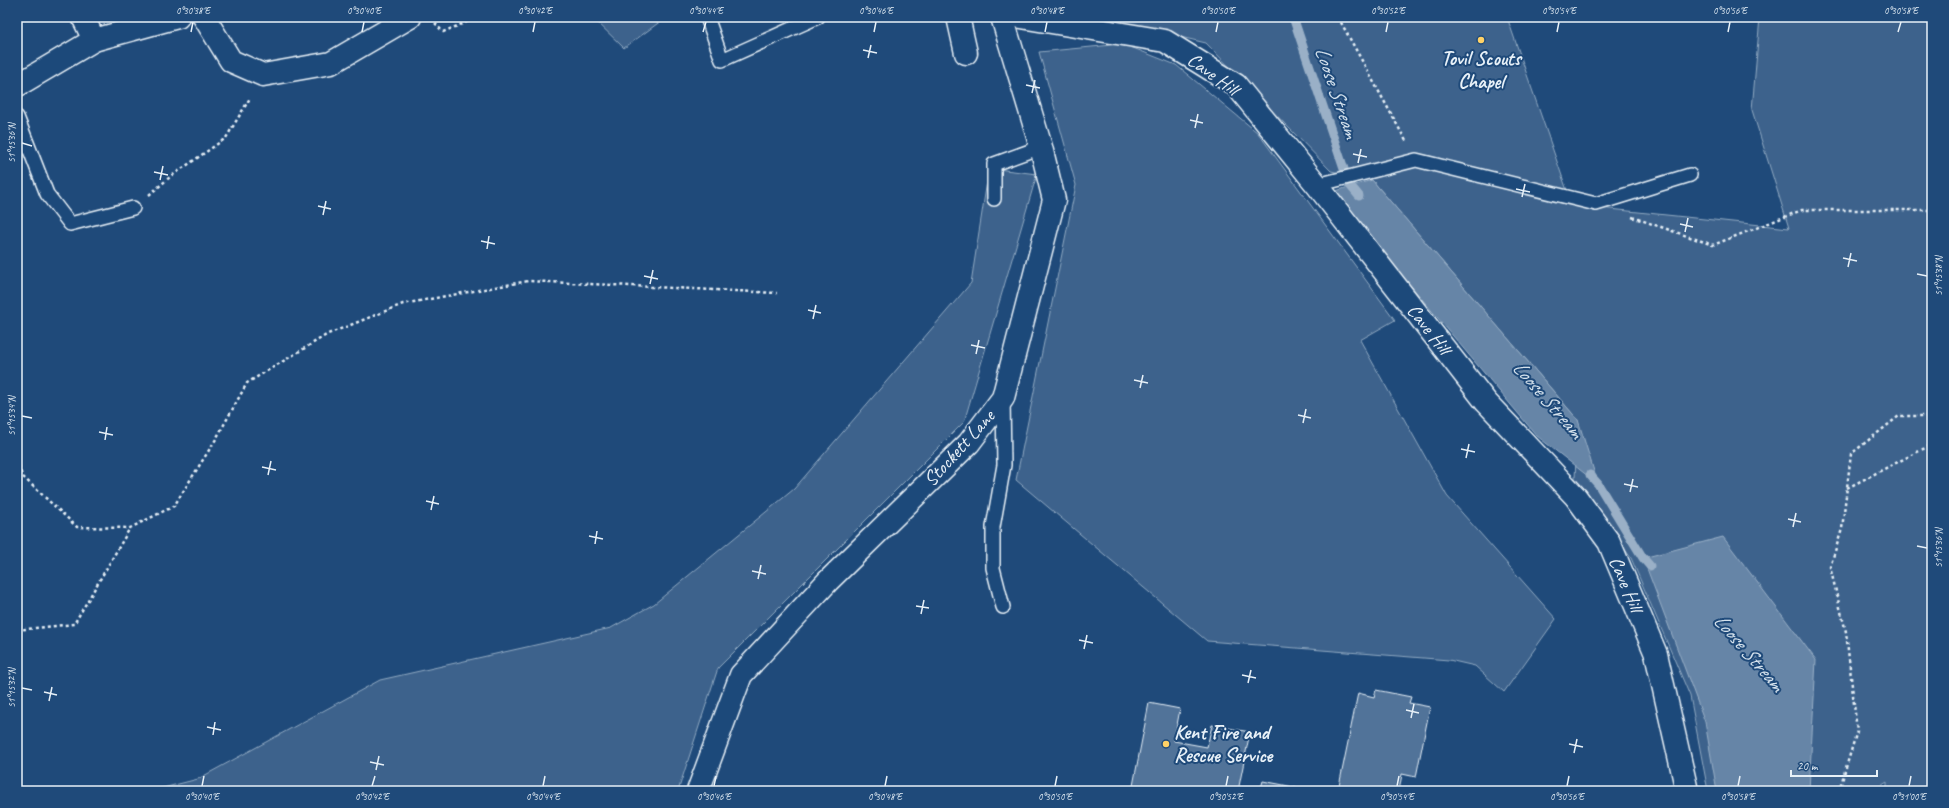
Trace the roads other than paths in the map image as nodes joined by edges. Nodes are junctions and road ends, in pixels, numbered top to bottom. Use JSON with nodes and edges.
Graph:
{"nodes":[{"id":1,"x":83,"y":17,"type":"edge"},
{"id":2,"x":178,"y":17,"type":"edge"},
{"id":3,"x":204,"y":17,"type":"edge"},
{"id":4,"x":410,"y":17,"type":"edge"},
{"id":5,"x":707,"y":17,"type":"edge"},
{"id":6,"x":818,"y":17,"type":"edge"},
{"id":7,"x":958,"y":17,"type":"edge"},
{"id":8,"x":1002,"y":17,"type":"edge"},
{"id":9,"x":1021,"y":17,"type":"edge"},
{"id":10,"x":94,"y":40,"type":"junction"},
{"id":11,"x":966,"y":53,"type":"dead end"},
{"id":12,"x":17,"y":87,"type":"edge"},
{"id":13,"x":17,"y":117,"type":"edge"},
{"id":14,"x":1041,"y":147,"type":"junction"},
{"id":15,"x":1690,"y":175,"type":"dead end"},
{"id":16,"x":1317,"y":185,"type":"junction"},
{"id":17,"x":994,"y":199,"type":"dead end"},
{"id":18,"x":133,"y":208,"type":"road end"},
{"id":19,"x":1003,"y":398,"type":"junction"},
{"id":20,"x":1003,"y":607,"type":"dead end"},
{"id":21,"x":698,"y":791,"type":"edge"},
{"id":22,"x":1687,"y":791,"type":"edge"}],
"edges":[{"from":1,"to":10,"type":"street"},
{"from":2,"to":10,"type":"street"},
{"from":3,"to":4,"type":"street"},
{"from":5,"to":6,"type":"lane"},
{"from":7,"to":11,"type":"street"},
{"from":8,"to":14,"type":"street","name":"Stockett Lane"},
{"from":9,"to":16,"type":"street","name":"Cave Hill"},
{"from":10,"to":12,"type":"street"},
{"from":13,"to":18,"type":"lane"},
{"from":14,"to":17,"type":"lane"},
{"from":14,"to":19,"type":"street","name":"Stockett Lane"},
{"from":15,"to":16,"type":"lane"},
{"from":16,"to":22,"type":"street","name":"Cave Hill"},
{"from":19,"to":20,"type":"lane"},
{"from":19,"to":21,"type":"street","name":"Stockett Lane"}]}
